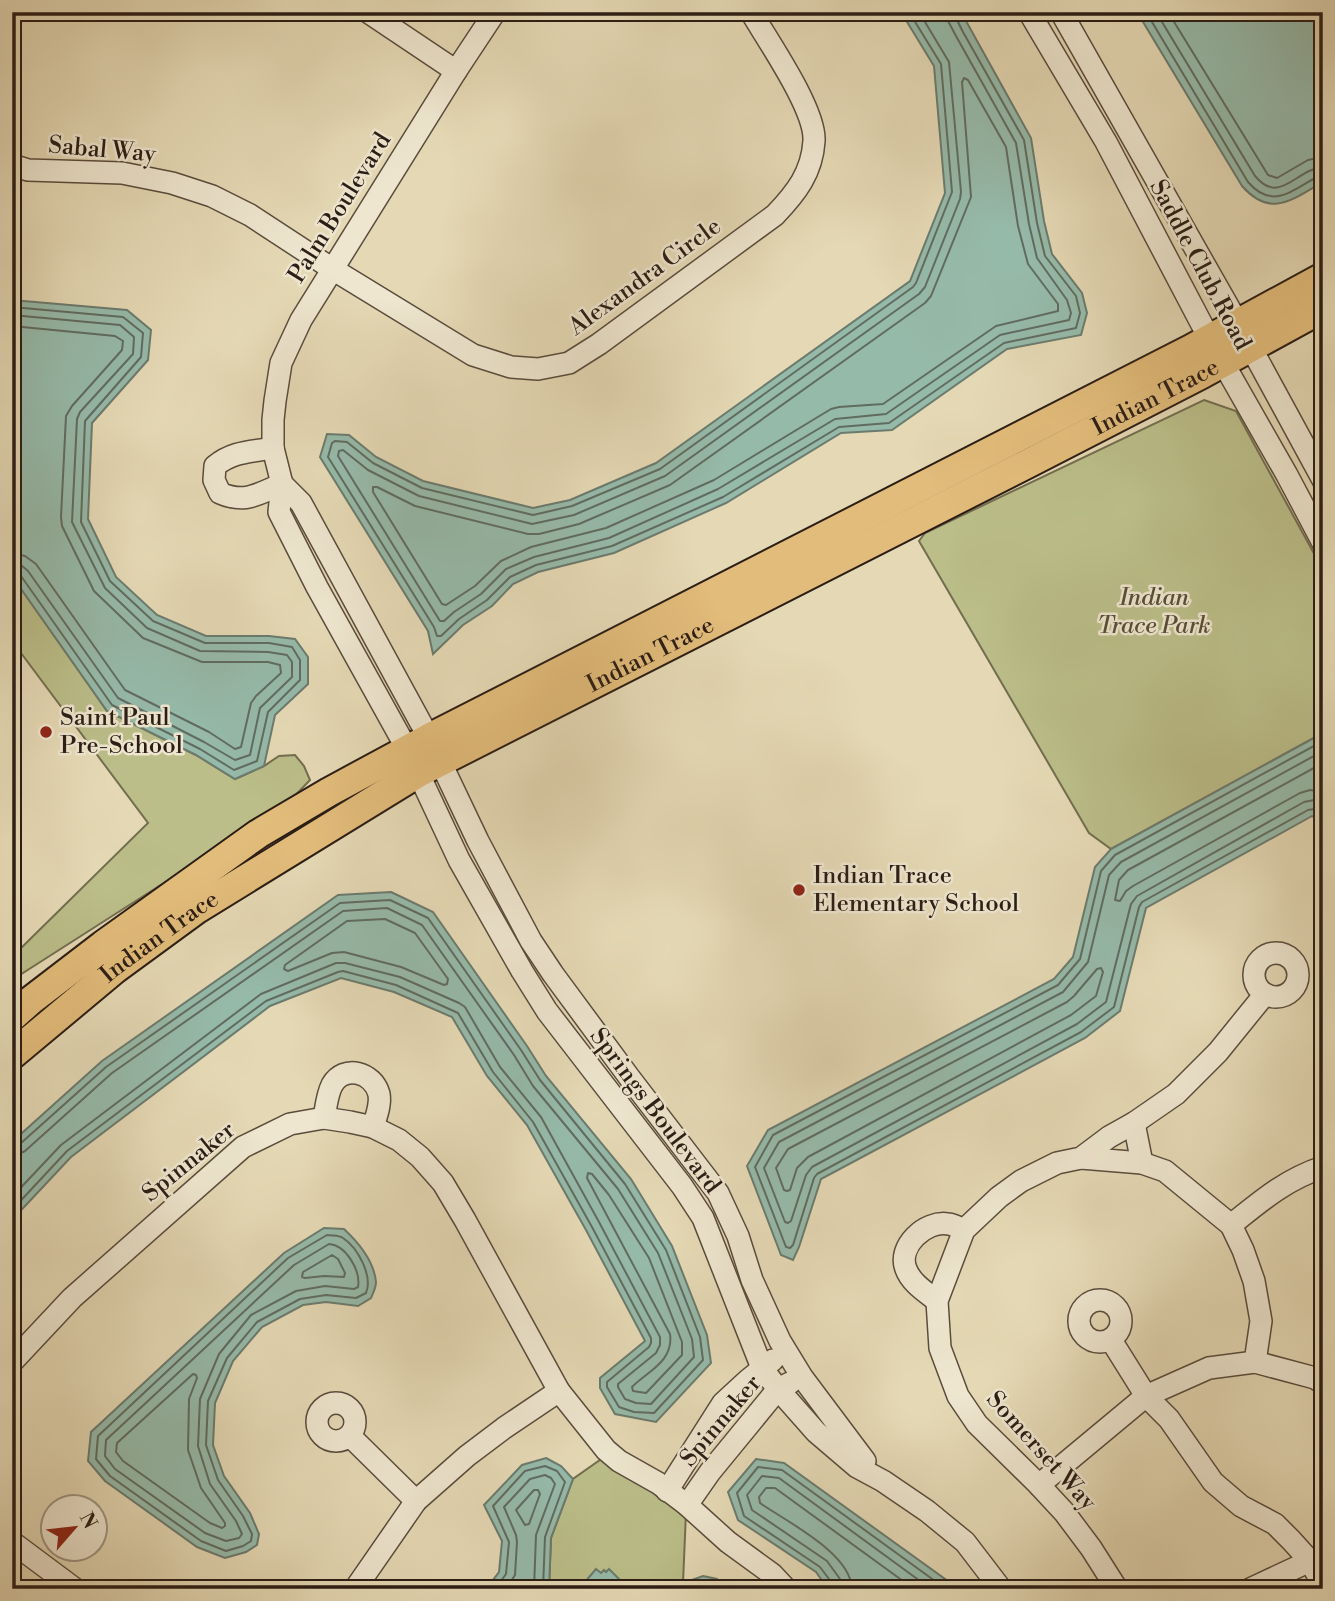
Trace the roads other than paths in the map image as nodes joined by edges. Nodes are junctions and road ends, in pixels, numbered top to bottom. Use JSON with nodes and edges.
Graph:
{"nodes":[{"id":1,"x":368,"y":12,"type":"edge"},
{"id":2,"x":495,"y":12,"type":"edge"},
{"id":3,"x":751,"y":12,"type":"edge"},
{"id":4,"x":1030,"y":12,"type":"edge"},
{"id":5,"x":1061,"y":12,"type":"edge"},
{"id":6,"x":456,"y":71,"type":"junction"},
{"id":7,"x":12,"y":165,"type":"edge"},
{"id":8,"x":334,"y":270,"type":"junction"},
{"id":9,"x":1323,"y":277,"type":"edge"},
{"id":10,"x":1323,"y":308,"type":"edge"},
{"id":11,"x":1237,"y":322,"type":"junction"},
{"id":12,"x":1209,"y":338,"type":"junction"},
{"id":13,"x":1250,"y":348,"type":"junction"},
{"id":14,"x":1223,"y":363,"type":"junction"},
{"id":15,"x":274,"y":448,"type":"junction"},
{"id":16,"x":1323,"y":480,"type":"edge"},
{"id":17,"x":282,"y":484,"type":"junction"},
{"id":18,"x":1323,"y":543,"type":"edge"},
{"id":19,"x":339,"y":575,"type":"junction"},
{"id":20,"x":317,"y":587,"type":"junction"},
{"id":21,"x":424,"y":756,"type":"junction"},
{"id":22,"x":1265,"y":994,"type":"dead end"},
{"id":23,"x":12,"y":1017,"type":"edge"},
{"id":24,"x":12,"y":1055,"type":"edge"},
{"id":25,"x":324,"y":1118,"type":"junction"},
{"id":26,"x":1135,"y":1122,"type":"junction"},
{"id":27,"x":373,"y":1127,"type":"junction"},
{"id":28,"x":1081,"y":1158,"type":"junction"},
{"id":29,"x":1142,"y":1163,"type":"junction"},
{"id":30,"x":1323,"y":1167,"type":"edge"},
{"id":31,"x":1231,"y":1225,"type":"junction"},
{"id":32,"x":964,"y":1230,"type":"junction"},
{"id":33,"x":937,"y":1301,"type":"junction"},
{"id":34,"x":1111,"y":1340,"type":"dead end"},
{"id":35,"x":786,"y":1350,"type":"junction"},
{"id":36,"x":12,"y":1362,"type":"edge"},
{"id":37,"x":1255,"y":1362,"type":"junction"},
{"id":38,"x":762,"y":1368,"type":"junction"},
{"id":39,"x":802,"y":1377,"type":"junction"},
{"id":40,"x":1320,"y":1377,"type":"edge"},
{"id":41,"x":778,"y":1389,"type":"junction"},
{"id":42,"x":559,"y":1391,"type":"junction"},
{"id":43,"x":1146,"y":1396,"type":"junction"},
{"id":44,"x":350,"y":1436,"type":"dead end"},
{"id":45,"x":883,"y":1481,"type":"junction"},
{"id":46,"x":1039,"y":1485,"type":"junction"},
{"id":47,"x":663,"y":1487,"type":"junction"},
{"id":48,"x":416,"y":1501,"type":"junction"},
{"id":49,"x":687,"y":1505,"type":"junction"},
{"id":50,"x":12,"y":1542,"type":"edge"},
{"id":51,"x":1310,"y":1561,"type":"junction"},
{"id":52,"x":1323,"y":1585,"type":"edge"},
{"id":53,"x":75,"y":1589,"type":"edge"},
{"id":54,"x":355,"y":1589,"type":"edge"},
{"id":55,"x":786,"y":1589,"type":"edge"},
{"id":56,"x":1001,"y":1589,"type":"edge"},
{"id":57,"x":1117,"y":1589,"type":"edge"},
{"id":58,"x":1250,"y":1589,"type":"edge"}],
"edges":[{"from":1,"to":6,"type":"street"},
{"from":2,"to":6,"type":"street","name":"Palm Boulevard"},
{"from":3,"to":8,"type":"street","name":"Alexandra Circle"},
{"from":4,"to":12,"type":"street","name":"Saddle Club Road"},
{"from":5,"to":11,"type":"street","name":"Saddle Club Road"},
{"from":6,"to":8,"type":"street","name":"Palm Boulevard"},
{"from":7,"to":8,"type":"street","name":"Sabal Way"},
{"from":8,"to":15,"type":"street","name":"Palm Boulevard"},
{"from":9,"to":11,"type":"main road","name":"Indian Trace"},
{"from":10,"to":13,"type":"main road","name":"Indian Trace"},
{"from":11,"to":12,"type":"main road","name":"Indian Trace"},
{"from":11,"to":13,"type":"street","name":"Saddle Club Road"},
{"from":12,"to":14,"type":"street","name":"Saddle Club Road"},
{"from":12,"to":21,"type":"main road","name":"Indian Trace"},
{"from":13,"to":14,"type":"main road","name":"Indian Trace"},
{"from":13,"to":16,"type":"street","name":"Saddle Club Road"},
{"from":14,"to":18,"type":"street","name":"Saddle Club Road"},
{"from":14,"to":21,"type":"main road","name":"Indian Trace"},
{"from":15,"to":17,"type":"street","name":"Palm Boulevard"},
{"from":15,"to":17,"type":"street"},
{"from":17,"to":19,"type":"street","name":"Palm Boulevard"},
{"from":17,"to":20,"type":"street","name":"Palm Boulevard"},
{"from":19,"to":20,"type":"street"},
{"from":19,"to":21,"type":"street","name":"Palm Boulevard"},
{"from":20,"to":21,"type":"street","name":"Palm Boulevard"},
{"from":21,"to":23,"type":"main road","name":"Indian Trace"},
{"from":21,"to":24,"type":"main road","name":"Indian Trace"},
{"from":21,"to":35,"type":"street","name":"Springs Boulevard"},
{"from":21,"to":38,"type":"street","name":"Springs Boulevard"},
{"from":22,"to":26,"type":"street","name":"Somerset Way"},
{"from":25,"to":27,"type":"street","name":"Spinnaker"},
{"from":25,"to":27,"type":"street"},
{"from":25,"to":36,"type":"street","name":"Spinnaker"},
{"from":26,"to":28,"type":"street","name":"Somerset Way"},
{"from":26,"to":29,"type":"street"},
{"from":27,"to":42,"type":"street","name":"Spinnaker"},
{"from":28,"to":29,"type":"street"},
{"from":28,"to":32,"type":"street","name":"Somerset Way"},
{"from":29,"to":31,"type":"street"},
{"from":30,"to":31,"type":"street"},
{"from":31,"to":37,"type":"street"},
{"from":32,"to":33,"type":"street","name":"Somerset Way"},
{"from":32,"to":33,"type":"street"},
{"from":33,"to":46,"type":"street","name":"Somerset Way"},
{"from":34,"to":43,"type":"street"},
{"from":35,"to":38,"type":"street","name":"Spinnaker"},
{"from":35,"to":39,"type":"street","name":"Springs Boulevard"},
{"from":37,"to":40,"type":"street"},
{"from":37,"to":43,"type":"street"},
{"from":38,"to":41,"type":"street","name":"Springs Boulevard"},
{"from":38,"to":47,"type":"street","name":"Spinnaker"},
{"from":39,"to":41,"type":"street","name":"Spinnaker"},
{"from":39,"to":45,"type":"street","name":"Springs Boulevard"},
{"from":41,"to":45,"type":"street","name":"Springs Boulevard"},
{"from":41,"to":49,"type":"street","name":"Spinnaker"},
{"from":42,"to":47,"type":"street","name":"Spinnaker"},
{"from":42,"to":48,"type":"street"},
{"from":43,"to":46,"type":"street"},
{"from":43,"to":51,"type":"street"},
{"from":44,"to":48,"type":"street"},
{"from":45,"to":56,"type":"street","name":"Springs Boulevard"},
{"from":46,"to":57,"type":"street","name":"Somerset Way"},
{"from":47,"to":49,"type":"street","name":"Spinnaker"},
{"from":48,"to":54,"type":"street"},
{"from":49,"to":55,"type":"street","name":"Spinnaker"},
{"from":50,"to":53,"type":"street"},
{"from":51,"to":52,"type":"street"},
{"from":51,"to":58,"type":"street"}]}
